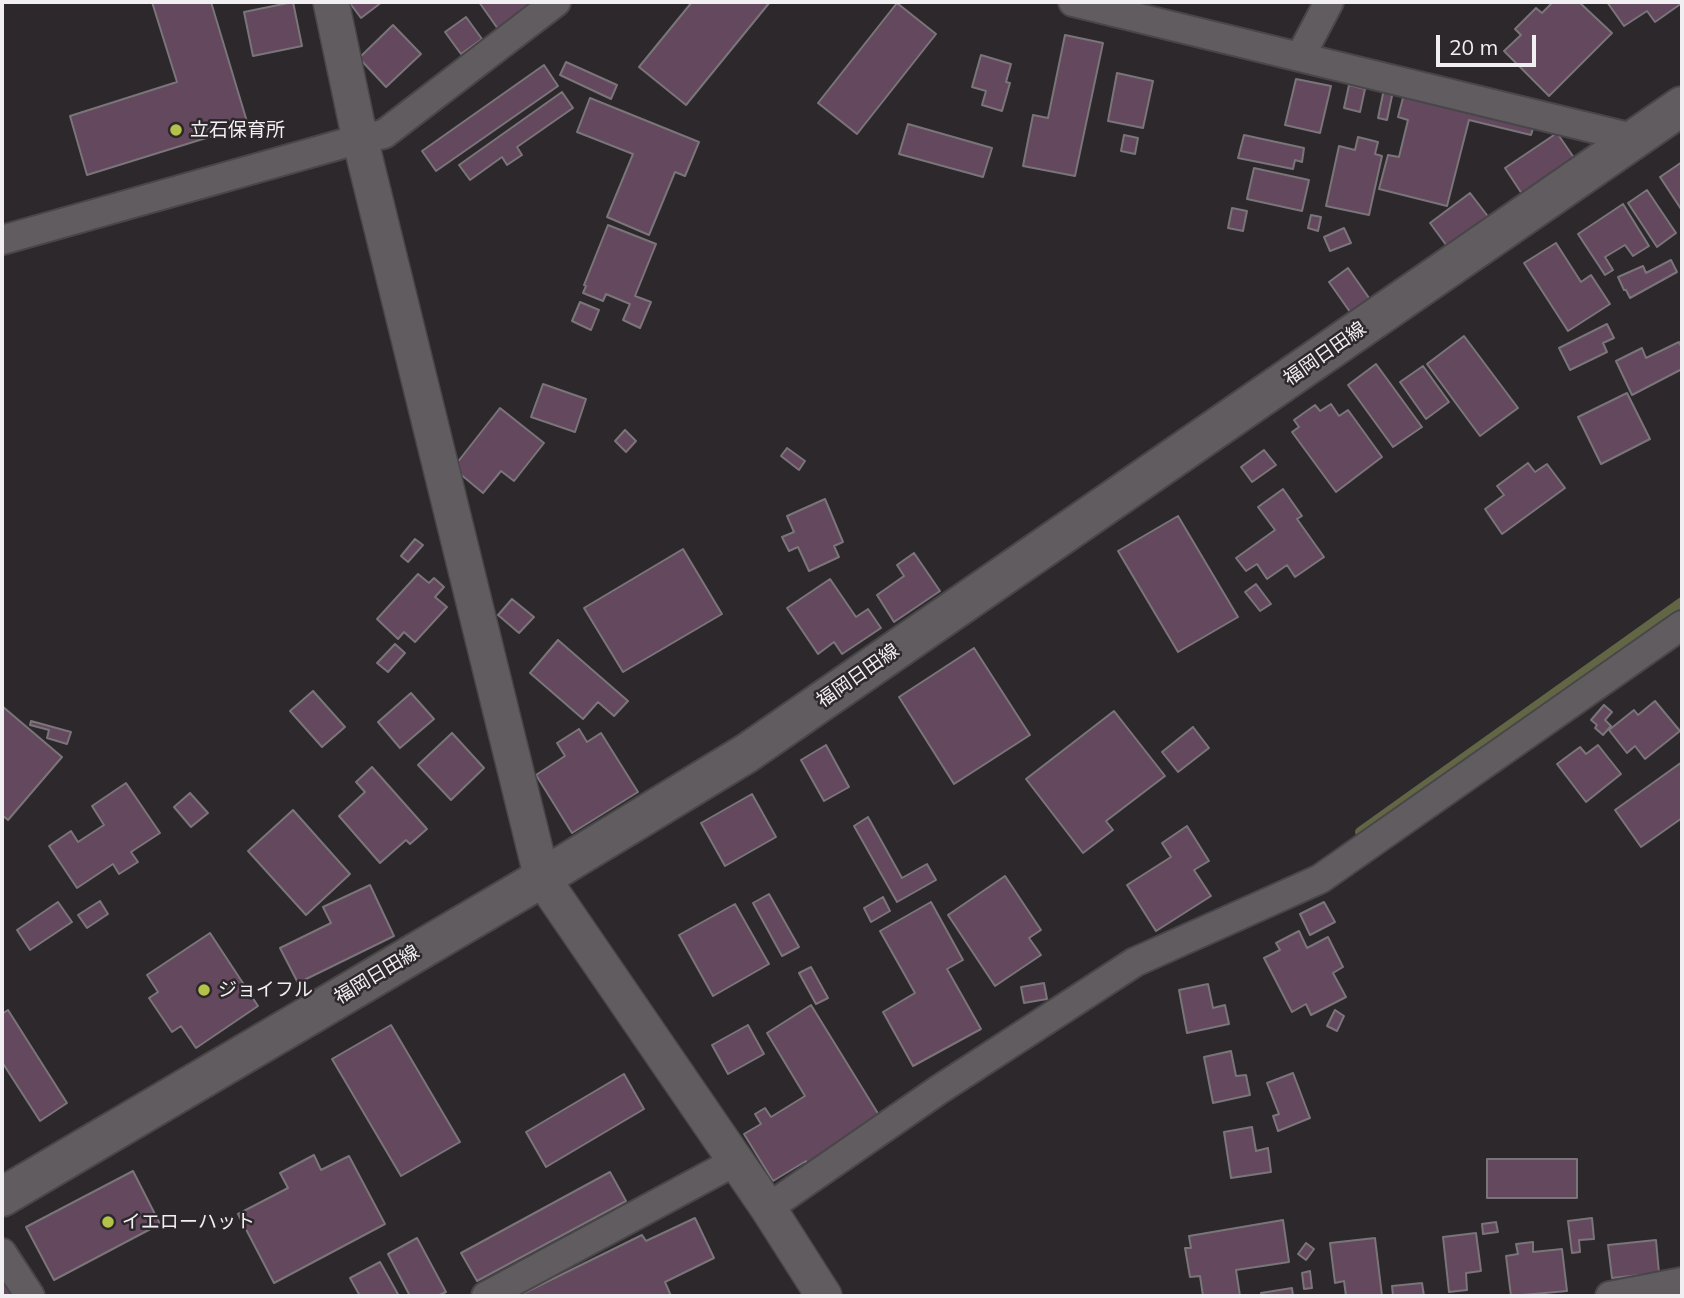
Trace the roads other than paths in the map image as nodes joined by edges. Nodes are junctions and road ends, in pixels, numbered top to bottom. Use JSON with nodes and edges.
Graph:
{"nodes":[{"id":1,"x":331,"y":2,"type":"edge"},
{"id":2,"x":556,"y":2,"type":"edge"},
{"id":3,"x":1073,"y":2,"type":"edge"},
{"id":4,"x":1329,"y":2,"type":"edge"},
{"id":5,"x":1300,"y":57,"type":"junction"},
{"id":6,"x":1682,"y":106,"type":"edge"},
{"id":7,"x":360,"y":139,"type":"junction"},
{"id":8,"x":1637,"y":139,"type":"junction"},
{"id":9,"x":2,"y":240,"type":"edge"},
{"id":10,"x":1682,"y":625,"type":"edge"},
{"id":11,"x":542,"y":878,"type":"junction"},
{"id":12,"x":736,"y":1161,"type":"junction"},
{"id":13,"x":2,"y":1197,"type":"edge"},
{"id":14,"x":768,"y":1208,"type":"junction"},
{"id":15,"x":2,"y":1253,"type":"edge"},
{"id":16,"x":1682,"y":1282,"type":"edge"},
{"id":17,"x":30,"y":1296,"type":"edge"},
{"id":18,"x":486,"y":1296,"type":"edge"},
{"id":19,"x":824,"y":1296,"type":"edge"},
{"id":20,"x":1610,"y":1296,"type":"edge"}],
"edges":[{"from":1,"to":7,"type":"street"},
{"from":2,"to":7,"type":"street"},
{"from":3,"to":5,"type":"street"},
{"from":4,"to":5,"type":"street"},
{"from":5,"to":8,"type":"street"},
{"from":6,"to":8,"type":"main road","name":"福岡日田線"},
{"from":7,"to":9,"type":"street"},
{"from":7,"to":11,"type":"street"},
{"from":8,"to":11,"type":"main road","name":"福岡日田線"},
{"from":10,"to":14,"type":"street"},
{"from":11,"to":12,"type":"street"},
{"from":11,"to":13,"type":"main road","name":"福岡日田線"},
{"from":12,"to":14,"type":"street"},
{"from":12,"to":18,"type":"street"},
{"from":14,"to":19,"type":"street"},
{"from":15,"to":17,"type":"street"},
{"from":16,"to":20,"type":"street"}]}
